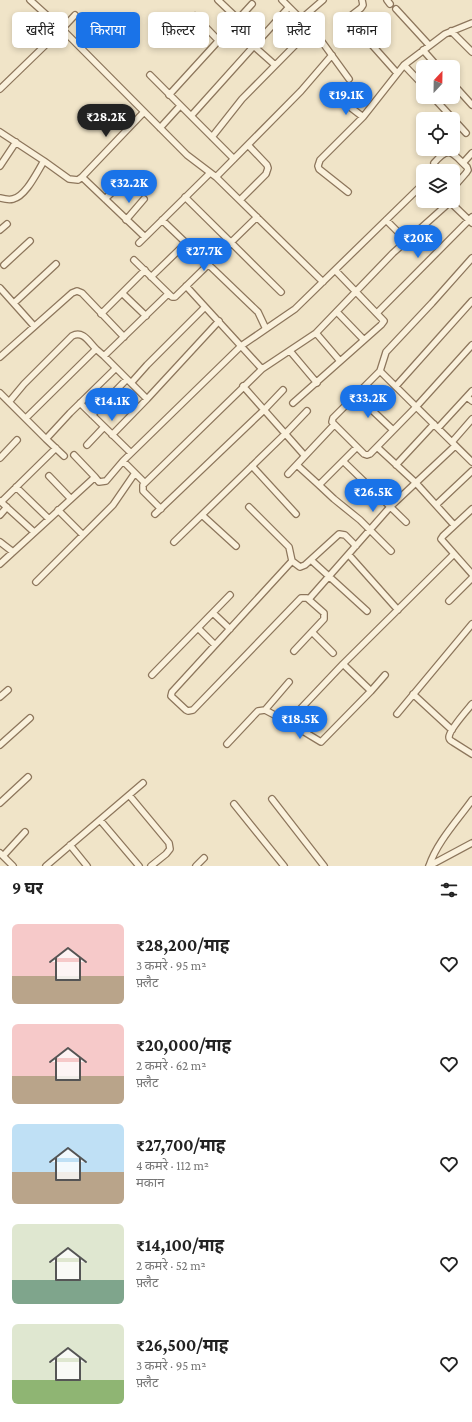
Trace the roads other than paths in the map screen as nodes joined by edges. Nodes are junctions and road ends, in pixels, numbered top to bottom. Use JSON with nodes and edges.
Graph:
{"nodes":[{"id":1,"x":30,"y":0,"type":"edge"},
{"id":2,"x":218,"y":0,"type":"edge"},
{"id":3,"x":282,"y":0,"type":"edge"},
{"id":4,"x":323,"y":0,"type":"edge"},
{"id":5,"x":362,"y":0,"type":"edge"},
{"id":6,"x":252,"y":4,"type":"dead end"},
{"id":7,"x":289,"y":7,"type":"junction"},
{"id":8,"x":396,"y":10,"type":"dead end"},
{"id":9,"x":43,"y":12,"type":"edge"},
{"id":10,"x":231,"y":12,"type":"edge"},
{"id":11,"x":245,"y":12,"type":"edge"},
{"id":12,"x":294,"y":12,"type":"edge"},
{"id":13,"x":309,"y":12,"type":"edge"},
{"id":14,"x":356,"y":12,"type":"edge"},
{"id":15,"x":75,"y":16,"type":"dead end"},
{"id":16,"x":68,"y":23,"type":"edge"},
{"id":17,"x":472,"y":23,"type":"edge"},
{"id":18,"x":209,"y":31,"type":"edge"},
{"id":19,"x":451,"y":31,"type":"junction"},
{"id":20,"x":265,"y":34,"type":"edge"},
{"id":21,"x":68,"y":35,"type":"edge"},
{"id":22,"x":217,"y":39,"type":"edge"},
{"id":23,"x":217,"y":41,"type":"edge"},
{"id":24,"x":429,"y":45,"type":"junction"},
{"id":25,"x":325,"y":46,"type":"edge"},
{"id":26,"x":42,"y":48,"type":"edge"},
{"id":27,"x":252,"y":48,"type":"edge"},
{"id":28,"x":256,"y":48,"type":"edge"},
{"id":29,"x":292,"y":48,"type":"edge"},
{"id":30,"x":375,"y":48,"type":"edge"},
{"id":31,"x":423,"y":50,"type":"junction"},
{"id":32,"x":472,"y":52,"type":"edge"},
{"id":33,"x":332,"y":55,"type":"junction"},
{"id":34,"x":432,"y":60,"type":"edge"},
{"id":35,"x":275,"y":65,"type":"junction"},
{"id":36,"x":404,"y":65,"type":"junction"},
{"id":37,"x":397,"y":73,"type":"junction"},
{"id":38,"x":150,"y":75,"type":"dead end"},
{"id":39,"x":416,"y":78,"type":"edge"},
{"id":40,"x":349,"y":79,"type":"dead end"},
{"id":41,"x":0,"y":89,"type":"edge"},
{"id":42,"x":460,"y":92,"type":"edge"},
{"id":43,"x":169,"y":96,"type":"junction"},
{"id":44,"x":341,"y":100,"type":"dead end"},
{"id":45,"x":440,"y":104,"type":"edge"},
{"id":46,"x":472,"y":105,"type":"edge"},
{"id":47,"x":180,"y":106,"type":"junction"},
{"id":48,"x":144,"y":112,"type":"junction"},
{"id":49,"x":191,"y":116,"type":"junction"},
{"id":50,"x":363,"y":117,"type":"junction"},
{"id":51,"x":160,"y":128,"type":"junction"},
{"id":52,"x":0,"y":132,"type":"edge"},
{"id":53,"x":466,"y":133,"type":"dead end"},
{"id":54,"x":212,"y":137,"type":"junction"},
{"id":55,"x":16,"y":142,"type":"junction"},
{"id":56,"x":248,"y":145,"type":"junction"},
{"id":57,"x":472,"y":153,"type":"edge"},
{"id":58,"x":234,"y":159,"type":"junction"},
{"id":59,"x":44,"y":161,"type":"junction"},
{"id":60,"x":434,"y":162,"type":"dead end"},
{"id":61,"x":463,"y":163,"type":"junction"},
{"id":62,"x":0,"y":166,"type":"edge"},
{"id":63,"x":210,"y":173,"type":"junction"},
{"id":64,"x":82,"y":177,"type":"junction"},
{"id":65,"x":216,"y":177,"type":"junction"},
{"id":66,"x":126,"y":180,"type":"dead end"},
{"id":67,"x":460,"y":180,"type":"edge"},
{"id":68,"x":416,"y":191,"type":"edge"},
{"id":69,"x":348,"y":192,"type":"dead end"},
{"id":70,"x":185,"y":197,"type":"junction"},
{"id":71,"x":0,"y":198,"type":"edge"},
{"id":72,"x":106,"y":199,"type":"junction"},
{"id":73,"x":144,"y":199,"type":"dead end"},
{"id":74,"x":240,"y":200,"type":"junction"},
{"id":75,"x":443,"y":208,"type":"edge"},
{"id":76,"x":457,"y":208,"type":"edge"},
{"id":77,"x":257,"y":217,"type":"junction"},
{"id":78,"x":126,"y":220,"type":"junction"},
{"id":79,"x":162,"y":220,"type":"junction"},
{"id":80,"x":386,"y":220,"type":"junction"},
{"id":81,"x":471,"y":220,"type":"edge"},
{"id":82,"x":7,"y":224,"type":"dead end"},
{"id":83,"x":0,"y":230,"type":"edge"},
{"id":84,"x":145,"y":237,"type":"junction"},
{"id":85,"x":30,"y":241,"type":"dead end"},
{"id":86,"x":407,"y":241,"type":"junction"},
{"id":87,"x":139,"y":243,"type":"dead end"},
{"id":88,"x":186,"y":243,"type":"junction"},
{"id":89,"x":231,"y":243,"type":"junction"},
{"id":90,"x":472,"y":258,"type":"edge"},
{"id":91,"x":134,"y":260,"type":"dead end"},
{"id":92,"x":56,"y":264,"type":"dead end"},
{"id":93,"x":1,"y":265,"type":"edge"},
{"id":94,"x":208,"y":265,"type":"junction"},
{"id":95,"x":145,"y":270,"type":"junction"},
{"id":96,"x":335,"y":270,"type":"junction"},
{"id":97,"x":151,"y":277,"type":"junction"},
{"id":98,"x":322,"y":282,"type":"junction"},
{"id":99,"x":186,"y":286,"type":"junction"},
{"id":100,"x":0,"y":288,"type":"edge"},
{"id":101,"x":281,"y":292,"type":"dead end"},
{"id":102,"x":357,"y":292,"type":"junction"},
{"id":103,"x":122,"y":293,"type":"junction"},
{"id":104,"x":168,"y":294,"type":"junction"},
{"id":105,"x":472,"y":301,"type":"edge"},
{"id":106,"x":14,"y":303,"type":"junction"},
{"id":107,"x":205,"y":306,"type":"junction"},
{"id":108,"x":337,"y":312,"type":"junction"},
{"id":109,"x":377,"y":313,"type":"junction"},
{"id":110,"x":101,"y":314,"type":"junction"},
{"id":111,"x":146,"y":316,"type":"junction"},
{"id":112,"x":219,"y":321,"type":"junction"},
{"id":113,"x":34,"y":326,"type":"junction"},
{"id":114,"x":266,"y":329,"type":"junction"},
{"id":115,"x":316,"y":333,"type":"junction"},
{"id":116,"x":124,"y":337,"type":"junction"},
{"id":117,"x":364,"y":340,"type":"junction"},
{"id":118,"x":472,"y":345,"type":"edge"},
{"id":119,"x":241,"y":346,"type":"junction"},
{"id":120,"x":96,"y":350,"type":"junction"},
{"id":121,"x":290,"y":351,"type":"junction"},
{"id":122,"x":104,"y":356,"type":"junction"},
{"id":123,"x":0,"y":357,"type":"edge"},
{"id":124,"x":340,"y":362,"type":"junction"},
{"id":125,"x":116,"y":368,"type":"junction"},
{"id":126,"x":262,"y":369,"type":"junction"},
{"id":127,"x":380,"y":371,"type":"junction"},
{"id":128,"x":127,"y":379,"type":"junction"},
{"id":129,"x":131,"y":383,"type":"junction"},
{"id":130,"x":316,"y":383,"type":"junction"},
{"id":131,"x":243,"y":386,"type":"junction"},
{"id":132,"x":396,"y":386,"type":"junction"},
{"id":133,"x":283,"y":390,"type":"dead end"},
{"id":134,"x":472,"y":392,"type":"edge"},
{"id":135,"x":0,"y":393,"type":"edge"},
{"id":136,"x":356,"y":395,"type":"junction"},
{"id":137,"x":467,"y":397,"type":"junction"},
{"id":138,"x":147,"y":399,"type":"junction"},
{"id":139,"x":9,"y":402,"type":"junction"},
{"id":140,"x":472,"y":402,"type":"edge"},
{"id":141,"x":80,"y":403,"type":"junction"},
{"id":142,"x":293,"y":403,"type":"dead end"},
{"id":143,"x":416,"y":407,"type":"junction"},
{"id":144,"x":264,"y":410,"type":"junction"},
{"id":145,"x":307,"y":411,"type":"dead end"},
{"id":146,"x":92,"y":415,"type":"junction"},
{"id":147,"x":26,"y":418,"type":"junction"},
{"id":148,"x":472,"y":419,"type":"edge"},
{"id":149,"x":334,"y":425,"type":"junction"},
{"id":150,"x":104,"y":426,"type":"junction"},
{"id":151,"x":436,"y":426,"type":"junction"},
{"id":152,"x":393,"y":430,"type":"junction"},
{"id":153,"x":112,"y":434,"type":"junction"},
{"id":154,"x":285,"y":434,"type":"junction"},
{"id":155,"x":46,"y":439,"type":"junction"},
{"id":156,"x":16,"y":440,"type":"dead end"},
{"id":157,"x":453,"y":444,"type":"junction"},
{"id":158,"x":87,"y":445,"type":"dead end"},
{"id":159,"x":356,"y":447,"type":"junction"},
{"id":160,"x":377,"y":447,"type":"junction"},
{"id":161,"x":56,"y":448,"type":"junction"},
{"id":162,"x":131,"y":453,"type":"junction"},
{"id":163,"x":74,"y":455,"type":"dead end"},
{"id":164,"x":64,"y":456,"type":"dead end"},
{"id":165,"x":305,"y":456,"type":"junction"},
{"id":166,"x":0,"y":458,"type":"edge"},
{"id":167,"x":123,"y":461,"type":"junction"},
{"id":168,"x":342,"y":461,"type":"junction"},
{"id":169,"x":472,"y":462,"type":"edge"},
{"id":170,"x":297,"y":465,"type":"junction"},
{"id":171,"x":396,"y":465,"type":"junction"},
{"id":172,"x":252,"y":466,"type":"junction"},
{"id":173,"x":472,"y":471,"type":"edge"},
{"id":174,"x":135,"y":473,"type":"junction"},
{"id":175,"x":288,"y":474,"type":"dead end"},
{"id":176,"x":49,"y":476,"type":"dead end"},
{"id":177,"x":95,"y":477,"type":"junction"},
{"id":178,"x":145,"y":483,"type":"junction"},
{"id":179,"x":416,"y":483,"type":"junction"},
{"id":180,"x":319,"y":485,"type":"junction"},
{"id":181,"x":16,"y":487,"type":"junction"},
{"id":182,"x":71,"y":499,"type":"junction"},
{"id":183,"x":0,"y":501,"type":"edge"},
{"id":184,"x":436,"y":506,"type":"junction"},
{"id":185,"x":7,"y":507,"type":"junction"},
{"id":186,"x":249,"y":507,"type":"dead end"},
{"id":187,"x":390,"y":507,"type":"junction"},
{"id":188,"x":161,"y":509,"type":"junction"},
{"id":189,"x":472,"y":509,"type":"edge"},
{"id":190,"x":58,"y":510,"type":"junction"},
{"id":191,"x":155,"y":514,"type":"dead end"},
{"id":192,"x":296,"y":514,"type":"dead end"},
{"id":193,"x":0,"y":515,"type":"edge"},
{"id":194,"x":202,"y":515,"type":"junction"},
{"id":195,"x":48,"y":519,"type":"junction"},
{"id":196,"x":406,"y":522,"type":"dead end"},
{"id":197,"x":454,"y":525,"type":"junction"},
{"id":198,"x":370,"y":530,"type":"junction"},
{"id":199,"x":34,"y":532,"type":"junction"},
{"id":200,"x":83,"y":535,"type":"junction"},
{"id":201,"x":0,"y":542,"type":"edge"},
{"id":202,"x":174,"y":542,"type":"dead end"},
{"id":203,"x":236,"y":546,"type":"dead end"},
{"id":204,"x":356,"y":546,"type":"junction"},
{"id":205,"x":391,"y":551,"type":"dead end"},
{"id":206,"x":13,"y":552,"type":"junction"},
{"id":207,"x":454,"y":554,"type":"junction"},
{"id":208,"x":349,"y":555,"type":"junction"},
{"id":209,"x":311,"y":560,"type":"junction"},
{"id":210,"x":292,"y":561,"type":"junction"},
{"id":211,"x":0,"y":564,"type":"edge"},
{"id":212,"x":472,"y":574,"type":"edge"},
{"id":213,"x":330,"y":576,"type":"junction"},
{"id":214,"x":472,"y":578,"type":"edge"},
{"id":215,"x":36,"y":582,"type":"dead end"},
{"id":216,"x":230,"y":595,"type":"dead end"},
{"id":217,"x":309,"y":599,"type":"junction"},
{"id":218,"x":449,"y":601,"type":"dead end"},
{"id":219,"x":398,"y":610,"type":"junction"},
{"id":220,"x":367,"y":611,"type":"dead end"},
{"id":221,"x":213,"y":613,"type":"junction"},
{"id":222,"x":472,"y":624,"type":"edge"},
{"id":223,"x":198,"y":628,"type":"junction"},
{"id":224,"x":230,"y":628,"type":"junction"},
{"id":225,"x":312,"y":632,"type":"junction"},
{"id":226,"x":215,"y":646,"type":"junction"},
{"id":227,"x":294,"y":650,"type":"dead end"},
{"id":228,"x":333,"y":653,"type":"dead end"},
{"id":229,"x":344,"y":664,"type":"junction"},
{"id":230,"x":152,"y":675,"type":"dead end"},
{"id":231,"x":385,"y":675,"type":"dead end"},
{"id":232,"x":289,"y":682,"type":"dead end"},
{"id":233,"x":8,"y":690,"type":"dead end"},
{"id":234,"x":370,"y":690,"type":"junction"},
{"id":235,"x":413,"y":694,"type":"junction"},
{"id":236,"x":0,"y":697,"type":"edge"},
{"id":237,"x":472,"y":704,"type":"edge"},
{"id":238,"x":265,"y":710,"type":"junction"},
{"id":239,"x":397,"y":714,"type":"dead end"},
{"id":240,"x":30,"y":718,"type":"dead end"},
{"id":241,"x":288,"y":722,"type":"junction"},
{"id":242,"x":452,"y":730,"type":"junction"},
{"id":243,"x":1,"y":742,"type":"edge"},
{"id":244,"x":227,"y":744,"type":"dead end"},
{"id":245,"x":472,"y":754,"type":"edge"},
{"id":246,"x":28,"y":777,"type":"dead end"},
{"id":247,"x":143,"y":783,"type":"dead end"},
{"id":248,"x":129,"y":794,"type":"junction"},
{"id":249,"x":272,"y":799,"type":"dead end"},
{"id":250,"x":472,"y":800,"type":"edge"},
{"id":251,"x":0,"y":803,"type":"edge"},
{"id":252,"x":234,"y":804,"type":"dead end"},
{"id":253,"x":100,"y":820,"type":"junction"},
{"id":254,"x":25,"y":832,"type":"dead end"},
{"id":255,"x":472,"y":843,"type":"edge"},
{"id":256,"x":70,"y":846,"type":"junction"},
{"id":257,"x":1,"y":854,"type":"edge"},
{"id":258,"x":204,"y":858,"type":"dead end"},
{"id":259,"x":13,"y":866,"type":"edge"},
{"id":260,"x":46,"y":866,"type":"edge"},
{"id":261,"x":87,"y":866,"type":"edge"},
{"id":262,"x":139,"y":866,"type":"edge"},
{"id":263,"x":151,"y":866,"type":"edge"},
{"id":264,"x":196,"y":866,"type":"edge"},
{"id":265,"x":284,"y":866,"type":"edge"},
{"id":266,"x":324,"y":866,"type":"edge"},
{"id":267,"x":429,"y":866,"type":"edge"}],
"edges":[{"from":1,"to":9,"type":"street"},
{"from":2,"to":10,"type":"street"},
{"from":3,"to":7,"type":"street"},
{"from":4,"to":13,"type":"street"},
{"from":5,"to":14,"type":"street"},
{"from":6,"to":11,"type":"street"},
{"from":7,"to":12,"type":"street"},
{"from":7,"to":20,"type":"street"},
{"from":8,"to":24,"type":"street"},
{"from":15,"to":16,"type":"street"},
{"from":17,"to":19,"type":"street"},
{"from":18,"to":22,"type":"street"},
{"from":19,"to":24,"type":"street"},
{"from":19,"to":32,"type":"street"},
{"from":21,"to":48,"type":"street"},
{"from":23,"to":43,"type":"street"},
{"from":24,"to":31,"type":"street"},
{"from":25,"to":33,"type":"street"},
{"from":26,"to":41,"type":"street"},
{"from":27,"to":49,"type":"street"},
{"from":28,"to":35,"type":"street"},
{"from":29,"to":35,"type":"street"},
{"from":30,"to":37,"type":"street"},
{"from":31,"to":34,"type":"street"},
{"from":31,"to":36,"type":"street"},
{"from":33,"to":40,"type":"street"},
{"from":33,"to":56,"type":"street"},
{"from":35,"to":54,"type":"street"},
{"from":36,"to":37,"type":"street"},
{"from":36,"to":39,"type":"street"},
{"from":37,"to":50,"type":"street"},
{"from":38,"to":43,"type":"street"},
{"from":42,"to":46,"type":"street"},
{"from":43,"to":47,"type":"street"},
{"from":44,"to":50,"type":"street"},
{"from":45,"to":53,"type":"street"},
{"from":47,"to":49,"type":"street"},
{"from":47,"to":51,"type":"street"},
{"from":48,"to":51,"type":"street"},
{"from":48,"to":64,"type":"street"},
{"from":49,"to":54,"type":"street"},
{"from":50,"to":69,"type":"street"},
{"from":51,"to":63,"type":"street"},
{"from":52,"to":55,"type":"street"},
{"from":54,"to":58,"type":"street"},
{"from":55,"to":59,"type":"street"},
{"from":55,"to":62,"type":"street"},
{"from":56,"to":58,"type":"street"},
{"from":56,"to":74,"type":"street"},
{"from":57,"to":61,"type":"street"},
{"from":58,"to":65,"type":"street"},
{"from":59,"to":64,"type":"street"},
{"from":59,"to":71,"type":"street"},
{"from":60,"to":61,"type":"street"},
{"from":61,"to":67,"type":"street"},
{"from":63,"to":65,"type":"street"},
{"from":63,"to":70,"type":"street"},
{"from":64,"to":72,"type":"street"},
{"from":65,"to":74,"type":"street"},
{"from":66,"to":72,"type":"street"},
{"from":68,"to":80,"type":"street"},
{"from":70,"to":79,"type":"street"},
{"from":70,"to":89,"type":"street"},
{"from":72,"to":78,"type":"street"},
{"from":73,"to":78,"type":"street"},
{"from":74,"to":77,"type":"street"},
{"from":75,"to":86,"type":"street"},
{"from":76,"to":81,"type":"street"},
{"from":77,"to":89,"type":"street"},
{"from":77,"to":98,"type":"street"},
{"from":78,"to":84,"type":"street"},
{"from":79,"to":84,"type":"street"},
{"from":79,"to":88,"type":"street"},
{"from":80,"to":86,"type":"street"},
{"from":80,"to":96,"type":"street"},
{"from":81,"to":109,"type":"street"},
{"from":82,"to":83,"type":"street"},
{"from":84,"to":87,"type":"street"},
{"from":85,"to":93,"type":"street"},
{"from":86,"to":102,"type":"street"},
{"from":88,"to":94,"type":"street"},
{"from":88,"to":97,"type":"street"},
{"from":89,"to":94,"type":"street"},
{"from":89,"to":101,"type":"street"},
{"from":90,"to":127,"type":"street"},
{"from":91,"to":95,"type":"street"},
{"from":92,"to":106,"type":"street"},
{"from":94,"to":99,"type":"street"},
{"from":94,"to":114,"type":"street"},
{"from":95,"to":97,"type":"street"},
{"from":95,"to":103,"type":"street"},
{"from":96,"to":98,"type":"street"},
{"from":96,"to":102,"type":"street"},
{"from":97,"to":104,"type":"street"},
{"from":98,"to":114,"type":"street"},
{"from":99,"to":104,"type":"street"},
{"from":99,"to":107,"type":"street"},
{"from":100,"to":106,"type":"street"},
{"from":102,"to":108,"type":"street"},
{"from":102,"to":109,"type":"street"},
{"from":103,"to":110,"type":"street"},
{"from":103,"to":111,"type":"street"},
{"from":104,"to":111,"type":"street"},
{"from":105,"to":132,"type":"street"},
{"from":106,"to":113,"type":"street"},
{"from":107,"to":112,"type":"street"},
{"from":107,"to":129,"type":"street"},
{"from":108,"to":115,"type":"street"},
{"from":108,"to":117,"type":"street"},
{"from":109,"to":117,"type":"street"},
{"from":110,"to":113,"type":"street"},
{"from":110,"to":116,"type":"street"},
{"from":111,"to":116,"type":"street"},
{"from":112,"to":119,"type":"street"},
{"from":112,"to":138,"type":"street"},
{"from":113,"to":123,"type":"street"},
{"from":114,"to":119,"type":"street"},
{"from":115,"to":121,"type":"street"},
{"from":115,"to":124,"type":"street"},
{"from":116,"to":122,"type":"street"},
{"from":117,"to":124,"type":"street"},
{"from":118,"to":143,"type":"street"},
{"from":119,"to":126,"type":"street"},
{"from":119,"to":162,"type":"street"},
{"from":120,"to":122,"type":"street"},
{"from":120,"to":139,"type":"street"},
{"from":120,"to":147,"type":"street"},
{"from":121,"to":126,"type":"street"},
{"from":121,"to":130,"type":"street"},
{"from":122,"to":125,"type":"street"},
{"from":124,"to":130,"type":"street"},
{"from":125,"to":128,"type":"street"},
{"from":125,"to":141,"type":"street"},
{"from":126,"to":131,"type":"street"},
{"from":127,"to":132,"type":"street"},
{"from":127,"to":136,"type":"street"},
{"from":128,"to":129,"type":"street"},
{"from":128,"to":146,"type":"street"},
{"from":129,"to":138,"type":"street"},
{"from":130,"to":142,"type":"street"},
{"from":131,"to":144,"type":"street"},
{"from":131,"to":178,"type":"street"},
{"from":132,"to":143,"type":"street"},
{"from":133,"to":144,"type":"street"},
{"from":134,"to":137,"type":"street"},
{"from":135,"to":139,"type":"street"},
{"from":136,"to":149,"type":"street"},
{"from":136,"to":152,"type":"street"},
{"from":137,"to":140,"type":"street"},
{"from":137,"to":151,"type":"street"},
{"from":138,"to":153,"type":"street"},
{"from":139,"to":147,"type":"street"},
{"from":141,"to":146,"type":"street"},
{"from":141,"to":155,"type":"street"},
{"from":143,"to":151,"type":"street"},
{"from":143,"to":152,"type":"street"},
{"from":144,"to":154,"type":"street"},
{"from":144,"to":188,"type":"street"},
{"from":145,"to":154,"type":"street"},
{"from":146,"to":150,"type":"street"},
{"from":147,"to":155,"type":"street"},
{"from":148,"to":157,"type":"street"},
{"from":149,"to":159,"type":"street"},
{"from":149,"to":165,"type":"street"},
{"from":150,"to":153,"type":"street"},
{"from":150,"to":158,"type":"street"},
{"from":151,"to":157,"type":"street"},
{"from":151,"to":171,"type":"street"},
{"from":152,"to":160,"type":"street"},
{"from":153,"to":162,"type":"street"},
{"from":154,"to":165,"type":"street"},
{"from":154,"to":172,"type":"street"},
{"from":155,"to":161,"type":"street"},
{"from":156,"to":166,"type":"street"},
{"from":157,"to":169,"type":"street"},
{"from":157,"to":179,"type":"street"},
{"from":159,"to":160,"type":"street"},
{"from":159,"to":168,"type":"street"},
{"from":160,"to":171,"type":"street"},
{"from":161,"to":164,"type":"street"},
{"from":161,"to":181,"type":"street"},
{"from":162,"to":167,"type":"street"},
{"from":163,"to":177,"type":"street"},
{"from":165,"to":170,"type":"street"},
{"from":167,"to":174,"type":"street"},
{"from":167,"to":177,"type":"street"},
{"from":168,"to":180,"type":"street"},
{"from":168,"to":187,"type":"street"},
{"from":170,"to":175,"type":"street"},
{"from":170,"to":180,"type":"street"},
{"from":171,"to":179,"type":"street"},
{"from":172,"to":192,"type":"street"},
{"from":172,"to":194,"type":"street"},
{"from":173,"to":184,"type":"street"},
{"from":174,"to":178,"type":"street"},
{"from":174,"to":200,"type":"street"},
{"from":176,"to":182,"type":"street"},
{"from":177,"to":182,"type":"street"},
{"from":178,"to":188,"type":"street"},
{"from":179,"to":184,"type":"street"},
{"from":179,"to":187,"type":"street"},
{"from":180,"to":198,"type":"street"},
{"from":181,"to":183,"type":"street"},
{"from":181,"to":195,"type":"street"},
{"from":182,"to":190,"type":"street"},
{"from":183,"to":185,"type":"street"},
{"from":184,"to":197,"type":"street"},
{"from":185,"to":193,"type":"street"},
{"from":185,"to":199,"type":"street"},
{"from":186,"to":210,"type":"street"},
{"from":187,"to":196,"type":"street"},
{"from":187,"to":198,"type":"street"},
{"from":188,"to":191,"type":"street"},
{"from":189,"to":197,"type":"street"},
{"from":190,"to":195,"type":"street"},
{"from":190,"to":200,"type":"street"},
{"from":194,"to":202,"type":"street"},
{"from":194,"to":203,"type":"street"},
{"from":195,"to":199,"type":"street"},
{"from":197,"to":207,"type":"street"},
{"from":198,"to":204,"type":"street"},
{"from":198,"to":205,"type":"street"},
{"from":199,"to":206,"type":"street"},
{"from":200,"to":215,"type":"street"},
{"from":201,"to":206,"type":"street"},
{"from":204,"to":208,"type":"street"},
{"from":204,"to":209,"type":"street"},
{"from":206,"to":211,"type":"street"},
{"from":207,"to":212,"type":"street"},
{"from":207,"to":219,"type":"street"},
{"from":208,"to":213,"type":"street"},
{"from":208,"to":219,"type":"street"},
{"from":209,"to":210,"type":"street"},
{"from":209,"to":213,"type":"street"},
{"from":210,"to":224,"type":"street"},
{"from":213,"to":217,"type":"street"},
{"from":213,"to":220,"type":"street"},
{"from":214,"to":218,"type":"street"},
{"from":216,"to":221,"type":"street"},
{"from":217,"to":225,"type":"street"},
{"from":217,"to":226,"type":"street"},
{"from":219,"to":229,"type":"street"},
{"from":221,"to":223,"type":"street"},
{"from":221,"to":224,"type":"street"},
{"from":222,"to":235,"type":"street"},
{"from":223,"to":226,"type":"street"},
{"from":223,"to":230,"type":"street"},
{"from":224,"to":226,"type":"street"},
{"from":225,"to":227,"type":"street"},
{"from":225,"to":228,"type":"street"},
{"from":229,"to":234,"type":"street"},
{"from":229,"to":241,"type":"street"},
{"from":231,"to":234,"type":"street"},
{"from":232,"to":238,"type":"street"},
{"from":233,"to":236,"type":"street"},
{"from":234,"to":241,"type":"street"},
{"from":235,"to":239,"type":"street"},
{"from":235,"to":242,"type":"street"},
{"from":237,"to":242,"type":"street"},
{"from":238,"to":241,"type":"street"},
{"from":238,"to":244,"type":"street"},
{"from":240,"to":243,"type":"street"},
{"from":242,"to":245,"type":"street"},
{"from":246,"to":251,"type":"street"},
{"from":247,"to":248,"type":"street"},
{"from":248,"to":253,"type":"street"},
{"from":248,"to":263,"type":"street"},
{"from":249,"to":266,"type":"street"},
{"from":250,"to":267,"type":"street"},
{"from":252,"to":265,"type":"street"},
{"from":253,"to":256,"type":"street"},
{"from":253,"to":262,"type":"street"},
{"from":254,"to":257,"type":"street"},
{"from":255,"to":267,"type":"street"},
{"from":256,"to":260,"type":"street"},
{"from":256,"to":261,"type":"street"},
{"from":257,"to":259,"type":"street"},
{"from":258,"to":264,"type":"street"}]}
